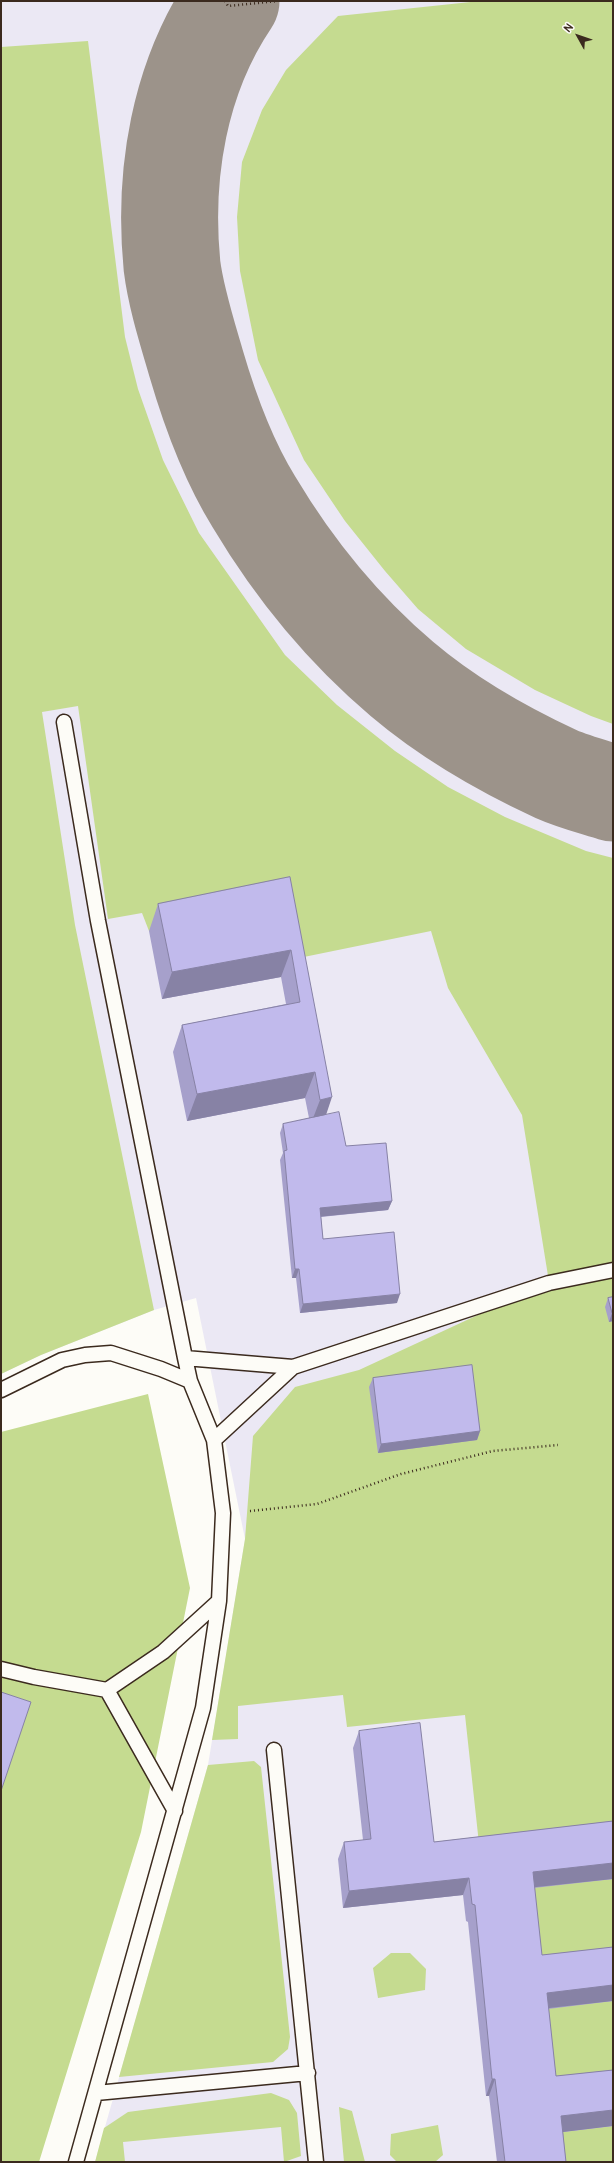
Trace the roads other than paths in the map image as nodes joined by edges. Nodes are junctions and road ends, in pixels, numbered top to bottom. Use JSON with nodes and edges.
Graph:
{"nodes":[{"id":1,"x":64,"y":722,"type":"dead end"},
{"id":2,"x":613,"y":1270,"type":"edge"},
{"id":3,"x":185,"y":1358,"type":"junction"},
{"id":4,"x":293,"y":1367,"type":"junction"},
{"id":5,"x":190,"y":1381,"type":"junction"},
{"id":6,"x":1,"y":1390,"type":"edge"},
{"id":7,"x":214,"y":1440,"type":"junction"},
{"id":8,"x":219,"y":1602,"type":"junction"},
{"id":9,"x":1,"y":1669,"type":"edge"},
{"id":10,"x":107,"y":1690,"type":"junction"},
{"id":11,"x":274,"y":1750,"type":"dead end"},
{"id":12,"x":175,"y":1811,"type":"junction"},
{"id":13,"x":308,"y":2073,"type":"junction"},
{"id":14,"x":96,"y":2093,"type":"junction"},
{"id":15,"x":76,"y":2162,"type":"edge"},
{"id":16,"x":316,"y":2162,"type":"edge"}],
"edges":[{"from":1,"to":3,"type":"lane"},
{"from":2,"to":4,"type":"lane"},
{"from":3,"to":4,"type":"lane"},
{"from":3,"to":5,"type":"lane"},
{"from":4,"to":7,"type":"lane"},
{"from":5,"to":6,"type":"lane"},
{"from":5,"to":7,"type":"lane"},
{"from":7,"to":8,"type":"lane"},
{"from":8,"to":10,"type":"lane"},
{"from":8,"to":12,"type":"lane"},
{"from":9,"to":10,"type":"lane"},
{"from":10,"to":12,"type":"lane"},
{"from":11,"to":13,"type":"lane"},
{"from":12,"to":14,"type":"lane"},
{"from":13,"to":14,"type":"lane"},
{"from":13,"to":16,"type":"lane"},
{"from":14,"to":15,"type":"lane"}]}
